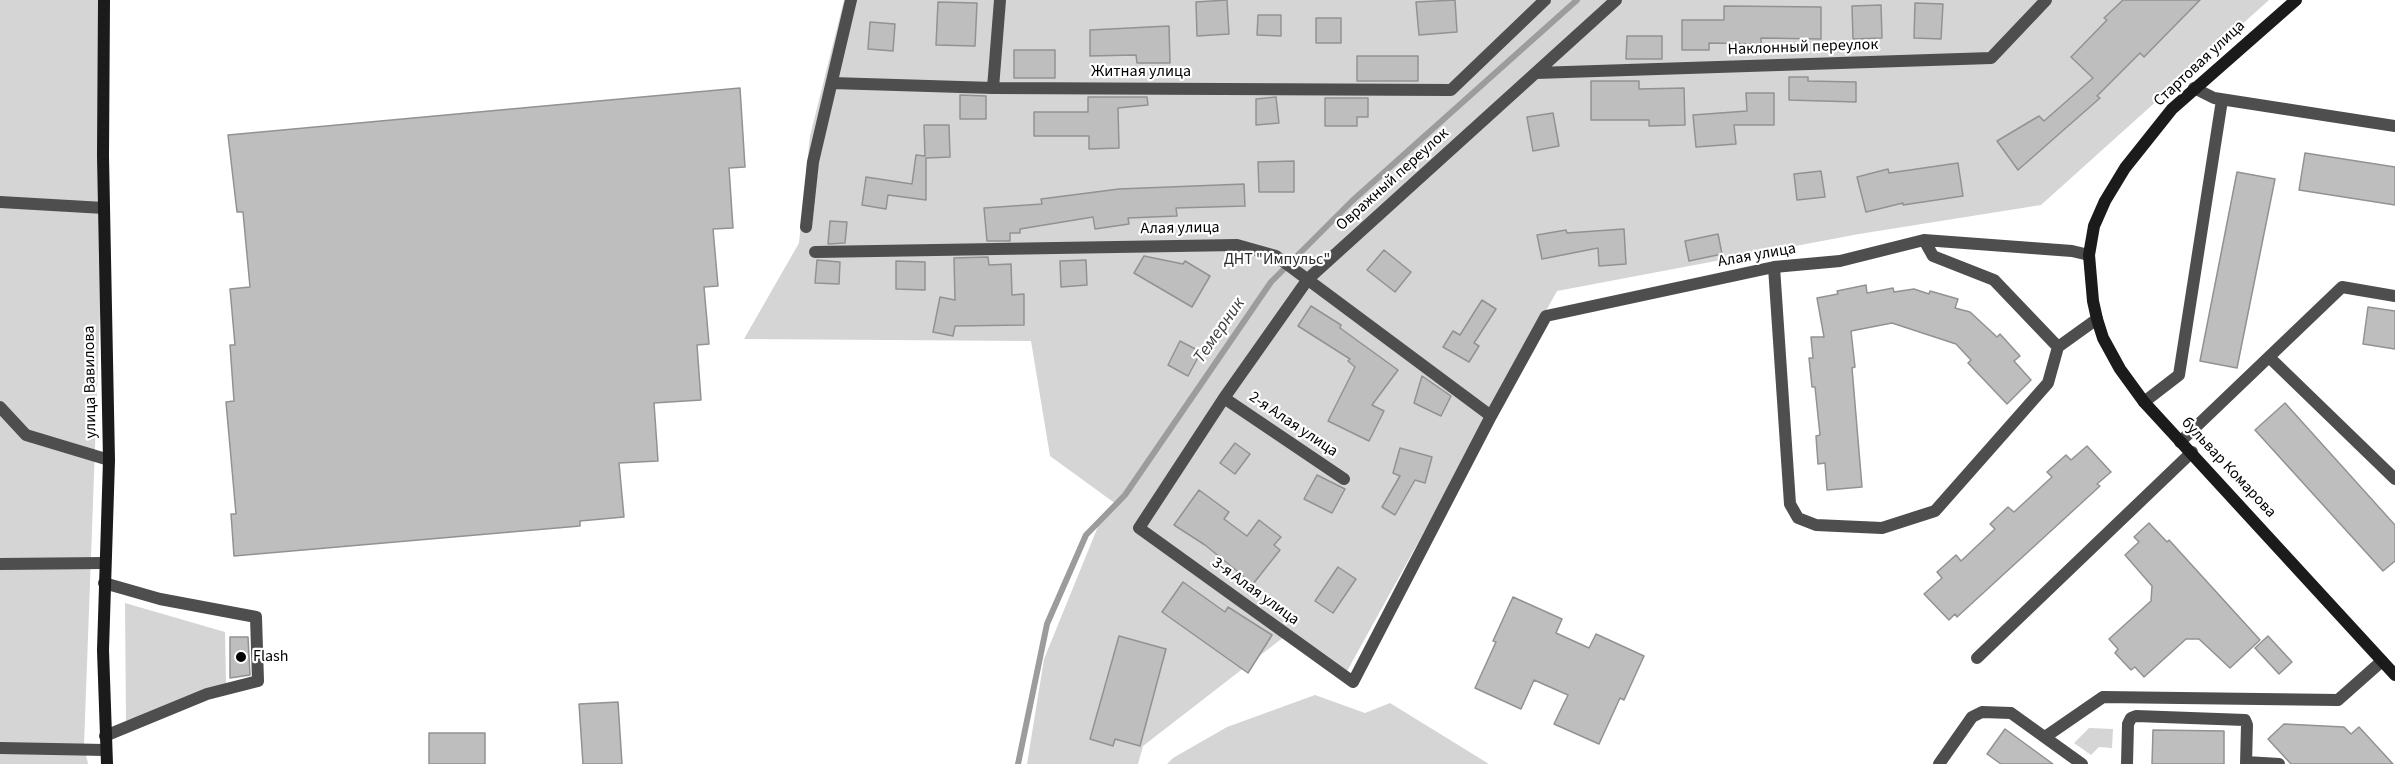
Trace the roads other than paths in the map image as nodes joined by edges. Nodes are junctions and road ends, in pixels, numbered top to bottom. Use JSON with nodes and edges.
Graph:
{"nodes":[{"id":1,"x":104,"y":0,"type":"edge"},
{"id":2,"x":851,"y":0,"type":"edge"},
{"id":3,"x":1000,"y":0,"type":"edge"},
{"id":4,"x":1545,"y":0,"type":"edge"},
{"id":5,"x":1616,"y":0,"type":"edge"},
{"id":6,"x":2046,"y":0,"type":"edge"},
{"id":7,"x":2296,"y":0,"type":"edge"},
{"id":8,"x":1536,"y":73,"type":"junction"},
{"id":9,"x":832,"y":83,"type":"junction"},
{"id":10,"x":993,"y":88,"type":"junction"},
{"id":11,"x":2194,"y":88,"type":"junction"},
{"id":12,"x":2222,"y":100,"type":"junction"},
{"id":13,"x":2395,"y":126,"type":"edge"},
{"id":14,"x":0,"y":202,"type":"edge"},
{"id":15,"x":104,"y":208,"type":"junction"},
{"id":16,"x":806,"y":226,"type":"dead end"},
{"id":17,"x":1924,"y":240,"type":"junction"},
{"id":18,"x":815,"y":252,"type":"dead end"},
{"id":19,"x":2089,"y":255,"type":"junction"},
{"id":20,"x":1774,"y":267,"type":"junction"},
{"id":21,"x":1308,"y":279,"type":"junction"},
{"id":22,"x":2395,"y":296,"type":"edge"},
{"id":23,"x":2097,"y":319,"type":"junction"},
{"id":24,"x":2058,"y":347,"type":"junction"},
{"id":25,"x":2270,"y":357,"type":"junction"},
{"id":26,"x":1224,"y":398,"type":"junction"},
{"id":27,"x":2144,"y":402,"type":"junction"},
{"id":28,"x":0,"y":407,"type":"edge"},
{"id":29,"x":1491,"y":416,"type":"junction"},
{"id":30,"x":2180,"y":442,"type":"junction"},
{"id":31,"x":2192,"y":452,"type":"junction"},
{"id":32,"x":109,"y":460,"type":"junction"},
{"id":33,"x":1344,"y":479,"type":"dead end"},
{"id":34,"x":2395,"y":479,"type":"edge"},
{"id":35,"x":1139,"y":528,"type":"joint"},
{"id":36,"x":104,"y":563,"type":"junction"},
{"id":37,"x":0,"y":564,"type":"edge"},
{"id":38,"x":104,"y":583,"type":"junction"},
{"id":39,"x":1977,"y":658,"type":"dead end"},
{"id":40,"x":2390,"y":666,"type":"edge"},
{"id":41,"x":1353,"y":682,"type":"joint"},
{"id":42,"x":105,"y":736,"type":"junction"},
{"id":43,"x":2045,"y":737,"type":"junction"},
{"id":44,"x":0,"y":748,"type":"edge"},
{"id":45,"x":105,"y":750,"type":"junction"},
{"id":46,"x":2246,"y":763,"type":"edge"},
{"id":47,"x":107,"y":764,"type":"edge"},
{"id":48,"x":1939,"y":764,"type":"edge"},
{"id":49,"x":2082,"y":764,"type":"edge"},
{"id":50,"x":2127,"y":764,"type":"edge"},
{"id":51,"x":2279,"y":764,"type":"edge"}],
"edges":[{"from":1,"to":15,"type":"street","name":"улица Вавилова"},
{"from":2,"to":9,"type":"lane"},
{"from":3,"to":10,"type":"lane"},
{"from":4,"to":10,"type":"lane","name":"Житная улица"},
{"from":5,"to":8,"type":"lane","name":"Овражный переулок"},
{"from":6,"to":8,"type":"lane","name":"Наклонный переулок"},
{"from":7,"to":11,"type":"street","name":"Стартовая улица"},
{"from":8,"to":21,"type":"lane","name":"Овражный переулок"},
{"from":9,"to":10,"type":"lane","name":"Житная улица"},
{"from":9,"to":16,"type":"lane"},
{"from":11,"to":12,"type":"lane"},
{"from":11,"to":19,"type":"street","name":"Стартовая улица"},
{"from":12,"to":13,"type":"lane"},
{"from":12,"to":27,"type":"lane"},
{"from":14,"to":15,"type":"lane"},
{"from":15,"to":32,"type":"street","name":"улица Вавилова"},
{"from":17,"to":19,"type":"lane","name":"Алая улица"},
{"from":17,"to":20,"type":"lane","name":"Алая улица"},
{"from":17,"to":24,"type":"lane"},
{"from":18,"to":21,"type":"lane","name":"Алая улица"},
{"from":19,"to":23,"type":"street","name":"бульвар Комарова"},
{"from":20,"to":24,"type":"lane"},
{"from":20,"to":29,"type":"lane","name":"Алая улица"},
{"from":21,"to":26,"type":"lane","name":"Овражный переулок"},
{"from":21,"to":29,"type":"lane","name":"Алая улица"},
{"from":22,"to":25,"type":"lane"},
{"from":23,"to":24,"type":"lane"},
{"from":23,"to":27,"type":"street","name":"бульвар Комарова"},
{"from":25,"to":30,"type":"lane"},
{"from":25,"to":34,"type":"lane"},
{"from":26,"to":33,"type":"lane","name":"2-я Алая улица"},
{"from":26,"to":35,"type":"lane","name":"Овражный переулок"},
{"from":27,"to":30,"type":"street","name":"бульвар Комарова"},
{"from":28,"to":32,"type":"lane"},
{"from":29,"to":41,"type":"lane","name":"Алая улица"},
{"from":30,"to":31,"type":"street","name":"бульвар Комарова"},
{"from":31,"to":39,"type":"lane"},
{"from":31,"to":40,"type":"street","name":"бульвар Комарова"},
{"from":32,"to":36,"type":"street","name":"улица Вавилова"},
{"from":35,"to":41,"type":"lane","name":"3-я Алая улица"},
{"from":36,"to":37,"type":"lane"},
{"from":36,"to":38,"type":"street","name":"улица Вавилова"},
{"from":38,"to":42,"type":"street","name":"улица Вавилова"},
{"from":38,"to":42,"type":"lane"},
{"from":40,"to":43,"type":"lane"},
{"from":42,"to":45,"type":"street","name":"улица Вавилова"},
{"from":43,"to":48,"type":"lane"},
{"from":43,"to":49,"type":"lane"},
{"from":44,"to":45,"type":"lane"},
{"from":45,"to":47,"type":"street","name":"улица Вавилова"},
{"from":46,"to":50,"type":"lane"},
{"from":46,"to":51,"type":"lane"}]}
